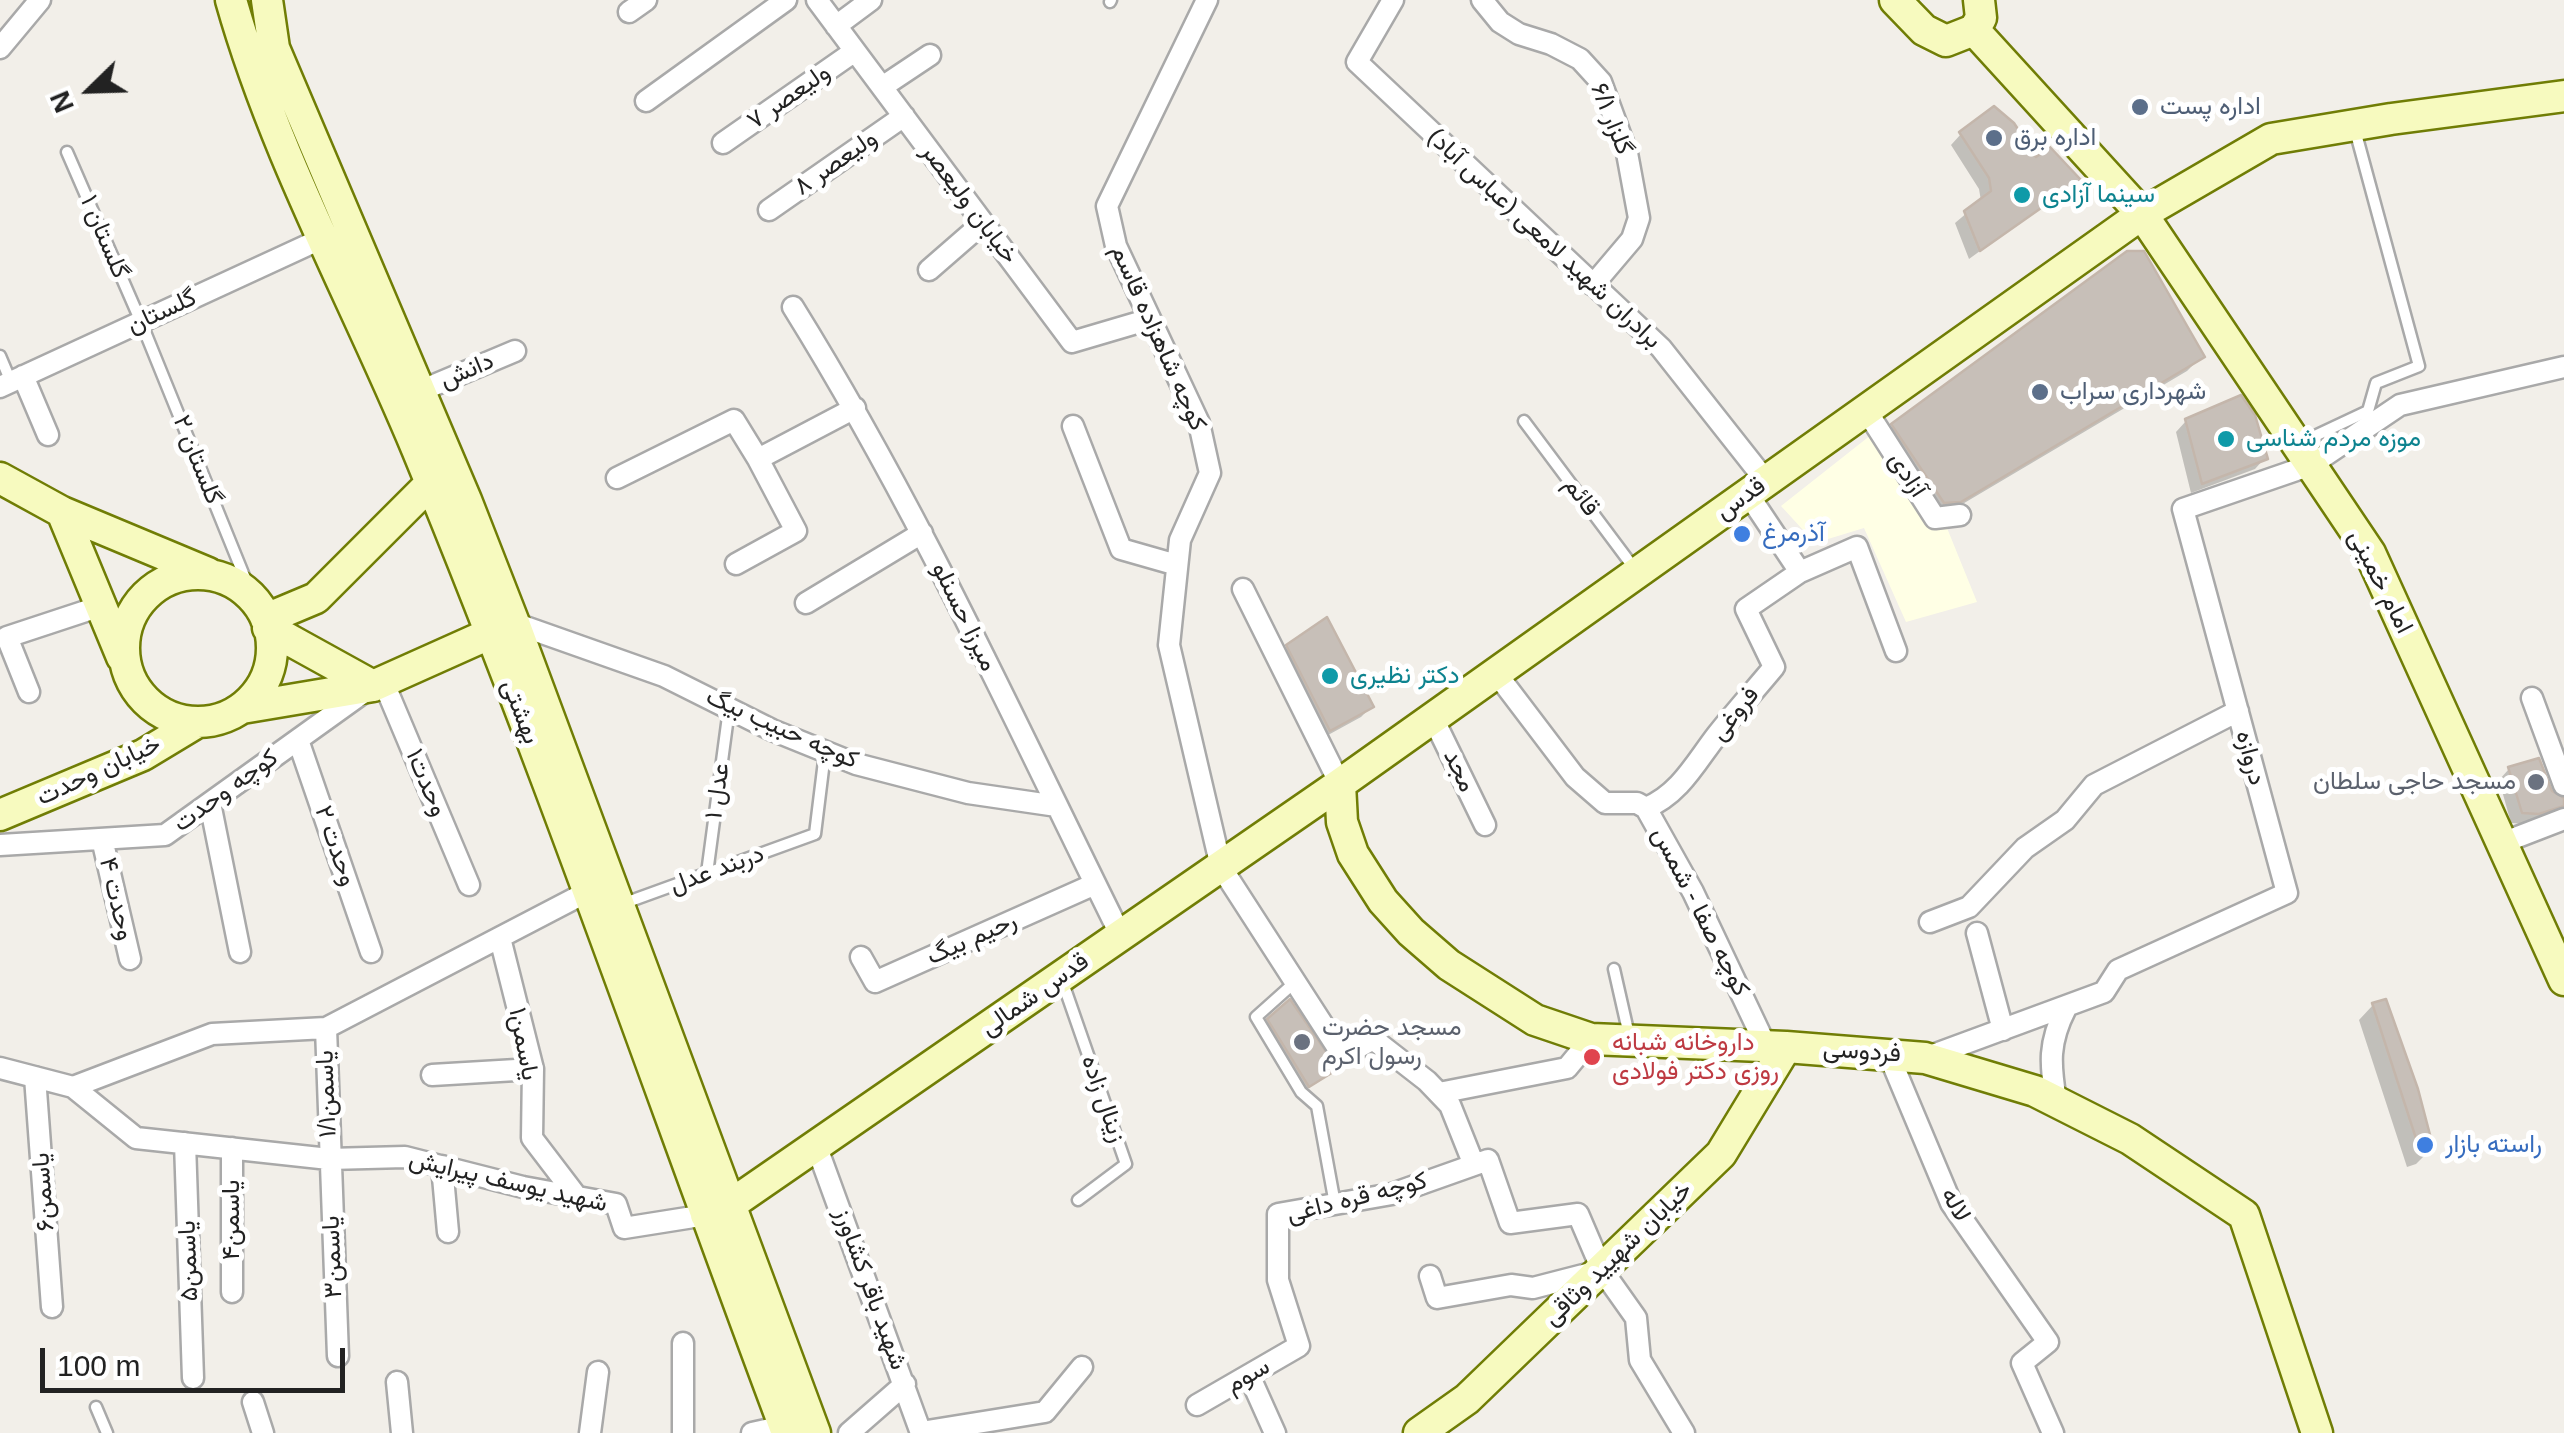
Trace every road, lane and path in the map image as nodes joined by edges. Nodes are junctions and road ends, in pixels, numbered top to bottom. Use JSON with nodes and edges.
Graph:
{"nodes":[{"id":1,"x":40,"y":0,"type":"edge"},
{"id":2,"x":231,"y":0,"type":"edge"},
{"id":3,"x":267,"y":0,"type":"edge"},
{"id":4,"x":786,"y":0,"type":"edge"},
{"id":5,"x":817,"y":0,"type":"edge"},
{"id":6,"x":871,"y":0,"type":"edge"},
{"id":7,"x":1207,"y":0,"type":"edge"},
{"id":8,"x":1393,"y":0,"type":"edge"},
{"id":9,"x":1482,"y":0,"type":"edge"},
{"id":10,"x":1895,"y":0,"type":"edge"},
{"id":11,"x":1977,"y":15,"type":"edge"},
{"id":12,"x":836,"y":26,"type":"junction"},
{"id":13,"x":0,"y":48,"type":"edge"},
{"id":14,"x":855,"y":51,"type":"junction"},
{"id":15,"x":930,"y":55,"type":"dead end"},
{"id":16,"x":882,"y":87,"type":"junction"},
{"id":17,"x":2564,"y":98,"type":"edge"},
{"id":18,"x":646,"y":100,"type":"dead end"},
{"id":19,"x":904,"y":116,"type":"junction"},
{"id":20,"x":2354,"y":125,"type":"junction"},
{"id":21,"x":723,"y":143,"type":"dead end"},
{"id":22,"x":67,"y":152,"type":"dead end"},
{"id":23,"x":768,"y":210,"type":"dead end"},
{"id":24,"x":2142,"y":214,"type":"junction"},
{"id":25,"x":983,"y":223,"type":"junction"},
{"id":26,"x":323,"y":238,"type":"junction"},
{"id":27,"x":929,"y":270,"type":"dead end"},
{"id":28,"x":1593,"y":285,"type":"junction"},
{"id":29,"x":793,"y":307,"type":"dead end"},
{"id":30,"x":1150,"y":319,"type":"junction"},
{"id":31,"x":140,"y":322,"type":"junction"},
{"id":32,"x":515,"y":350,"type":"dead end"},
{"id":33,"x":0,"y":356,"type":"edge"},
{"id":34,"x":2564,"y":367,"type":"edge"},
{"id":35,"x":11,"y":382,"type":"edge"},
{"id":36,"x":420,"y":391,"type":"junction"},
{"id":37,"x":856,"y":408,"type":"junction"},
{"id":38,"x":1866,"y":410,"type":"junction"},
{"id":39,"x":1524,"y":422,"type":"dead end"},
{"id":40,"x":1073,"y":426,"type":"dead end"},
{"id":41,"x":48,"y":435,"type":"dead end"},
{"id":42,"x":2304,"y":455,"type":"junction"},
{"id":43,"x":758,"y":459,"type":"junction"},
{"id":44,"x":442,"y":478,"type":"junction"},
{"id":45,"x":617,"y":478,"type":"dead end"},
{"id":46,"x":4,"y":485,"type":"edge"},
{"id":47,"x":1757,"y":488,"type":"junction"},
{"id":48,"x":62,"y":512,"type":"junction"},
{"id":49,"x":1960,"y":515,"type":"dead end"},
{"id":50,"x":922,"y":533,"type":"junction"},
{"id":51,"x":736,"y":564,"type":"dead end"},
{"id":52,"x":1178,"y":565,"type":"junction"},
{"id":53,"x":1638,"y":572,"type":"junction"},
{"id":54,"x":1800,"y":572,"type":"junction"},
{"id":55,"x":210,"y":574,"type":"junction"},
{"id":56,"x":1242,"y":589,"type":"dead end"},
{"id":57,"x":806,"y":603,"type":"dead end"},
{"id":58,"x":101,"y":606,"type":"junction"},
{"id":59,"x":262,"y":615,"type":"junction"},
{"id":60,"x":502,"y":628,"type":"junction"},
{"id":61,"x":1896,"y":651,"type":"dead end"},
{"id":62,"x":125,"y":666,"type":"junction"},
{"id":63,"x":1496,"y":673,"type":"junction"},
{"id":64,"x":378,"y":683,"type":"junction"},
{"id":65,"x":29,"y":692,"type":"dead end"},
{"id":66,"x":2532,"y":698,"type":"dead end"},
{"id":67,"x":242,"y":708,"type":"junction"},
{"id":68,"x":729,"y":708,"type":"junction"},
{"id":69,"x":2238,"y":711,"type":"junction"},
{"id":70,"x":1433,"y":718,"type":"junction"},
{"id":71,"x":196,"y":723,"type":"junction"},
{"id":72,"x":298,"y":740,"type":"junction"},
{"id":73,"x":825,"y":752,"type":"junction"},
{"id":74,"x":1340,"y":784,"type":"junction"},
{"id":75,"x":2564,"y":785,"type":"edge"},
{"id":76,"x":210,"y":803,"type":"junction"},
{"id":77,"x":1057,"y":806,"type":"junction"},
{"id":78,"x":1646,"y":808,"type":"junction"},
{"id":79,"x":0,"y":815,"type":"edge"},
{"id":80,"x":2564,"y":819,"type":"edge"},
{"id":81,"x":1484,"y":825,"type":"dead end"},
{"id":82,"x":102,"y":839,"type":"junction"},
{"id":83,"x":2502,"y":843,"type":"junction"},
{"id":84,"x":0,"y":845,"type":"edge"},
{"id":85,"x":1221,"y":867,"type":"junction"},
{"id":86,"x":707,"y":873,"type":"junction"},
{"id":87,"x":1095,"y":884,"type":"junction"},
{"id":88,"x":469,"y":885,"type":"dead end"},
{"id":89,"x":588,"y":892,"type":"junction"},
{"id":90,"x":619,"y":905,"type":"junction"},
{"id":91,"x":1930,"y":922,"type":"dead end"},
{"id":92,"x":1977,"y":933,"type":"dead end"},
{"id":93,"x":1121,"y":936,"type":"junction"},
{"id":94,"x":500,"y":938,"type":"junction"},
{"id":95,"x":240,"y":952,"type":"dead end"},
{"id":96,"x":371,"y":952,"type":"dead end"},
{"id":97,"x":861,"y":957,"type":"dead end"},
{"id":98,"x":130,"y":959,"type":"dead end"},
{"id":99,"x":2560,"y":961,"type":"edge"},
{"id":100,"x":1614,"y":969,"type":"dead end"},
{"id":101,"x":1060,"y":977,"type":"junction"},
{"id":102,"x":1294,"y":983,"type":"junction"},
{"id":103,"x":2066,"y":1008,"type":"junction"},
{"id":104,"x":326,"y":1028,"type":"junction"},
{"id":105,"x":2003,"y":1030,"type":"junction"},
{"id":106,"x":1591,"y":1039,"type":"junction"},
{"id":107,"x":1630,"y":1040,"type":"junction"},
{"id":108,"x":1776,"y":1046,"type":"junction"},
{"id":109,"x":1888,"y":1053,"type":"junction"},
{"id":110,"x":1925,"y":1058,"type":"junction"},
{"id":111,"x":0,"y":1068,"type":"edge"},
{"id":112,"x":532,"y":1069,"type":"junction"},
{"id":113,"x":432,"y":1075,"type":"dead end"},
{"id":114,"x":35,"y":1077,"type":"junction"},
{"id":115,"x":73,"y":1087,"type":"junction"},
{"id":116,"x":1439,"y":1093,"type":"junction"},
{"id":117,"x":2056,"y":1101,"type":"junction"},
{"id":118,"x":185,"y":1143,"type":"junction"},
{"id":119,"x":816,"y":1145,"type":"junction"},
{"id":120,"x":232,"y":1148,"type":"junction"},
{"id":121,"x":329,"y":1159,"type":"junction"},
{"id":122,"x":1474,"y":1165,"type":"junction"},
{"id":123,"x":442,"y":1166,"type":"junction"},
{"id":124,"x":577,"y":1197,"type":"junction"},
{"id":125,"x":1078,"y":1200,"type":"dead end"},
{"id":126,"x":1335,"y":1204,"type":"junction"},
{"id":127,"x":718,"y":1210,"type":"junction"},
{"id":128,"x":448,"y":1232,"type":"dead end"},
{"id":129,"x":1602,"y":1270,"type":"junction"},
{"id":130,"x":1430,"y":1276,"type":"dead end"},
{"id":131,"x":232,"y":1292,"type":"dead end"},
{"id":132,"x":52,"y":1307,"type":"dead end"},
{"id":133,"x":683,"y":1342,"type":"dead end"},
{"id":134,"x":1299,"y":1346,"type":"joint"},
{"id":135,"x":338,"y":1356,"type":"dead end"},
{"id":136,"x":1082,"y":1367,"type":"dead end"},
{"id":137,"x":598,"y":1372,"type":"dead end"},
{"id":138,"x":1249,"y":1375,"type":"junction"},
{"id":139,"x":194,"y":1378,"type":"dead end"},
{"id":140,"x":397,"y":1382,"type":"dead end"},
{"id":141,"x":905,"y":1384,"type":"junction"},
{"id":142,"x":253,"y":1402,"type":"dead end"},
{"id":143,"x":1197,"y":1405,"type":"dead end"},
{"id":144,"x":96,"y":1407,"type":"dead end"},
{"id":145,"x":785,"y":1430,"type":"edge"},
{"id":146,"x":921,"y":1432,"type":"edge"},
{"id":147,"x":107,"y":1433,"type":"edge"},
{"id":148,"x":263,"y":1433,"type":"edge"},
{"id":149,"x":402,"y":1433,"type":"edge"},
{"id":150,"x":590,"y":1433,"type":"edge"},
{"id":151,"x":682,"y":1433,"type":"edge"},
{"id":152,"x":752,"y":1433,"type":"edge"},
{"id":153,"x":815,"y":1433,"type":"edge"},
{"id":154,"x":848,"y":1433,"type":"edge"},
{"id":155,"x":1275,"y":1433,"type":"edge"},
{"id":156,"x":1418,"y":1433,"type":"edge"},
{"id":157,"x":1684,"y":1433,"type":"edge"},
{"id":158,"x":2053,"y":1433,"type":"edge"},
{"id":159,"x":2317,"y":1433,"type":"edge"}],
"edges":[{"from":1,"to":13,"type":"street"},
{"from":2,"to":26,"type":"main road","name":"بهشتی"},
{"from":3,"to":36,"type":"main road","name":"بهشتی"},
{"from":4,"to":18,"type":"street"},
{"from":5,"to":12,"type":"street","name":"خیابان ولیعصر"},
{"from":6,"to":12,"type":"street"},
{"from":7,"to":30,"type":"street","name":"کوچه شاهزاده قاسم"},
{"from":8,"to":28,"type":"street","name":"برادران شهید لامعی (عباس آباد)"},
{"from":9,"to":28,"type":"street","name":"گلزار ۶/۱"},
{"from":10,"to":11,"type":"main road"},
{"from":11,"to":24,"type":"main road","name":"امام خمینی"},
{"from":12,"to":14,"type":"street","name":"خیابان ولیعصر"},
{"from":14,"to":16,"type":"street","name":"خیابان ولیعصر"},
{"from":14,"to":21,"type":"street","name":"ولیعصر ۷"},
{"from":15,"to":16,"type":"street"},
{"from":16,"to":19,"type":"street","name":"خیابان ولیعصر"},
{"from":17,"to":20,"type":"main road","name":"قدس"},
{"from":19,"to":23,"type":"street","name":"ولیعصر ۸"},
{"from":19,"to":25,"type":"street","name":"خیابان ولیعصر"},
{"from":20,"to":24,"type":"main road","name":"قدس"},
{"from":20,"to":42,"type":"lane"},
{"from":22,"to":31,"type":"lane","name":"گلستان ۱"},
{"from":24,"to":38,"type":"main road","name":"قدس"},
{"from":24,"to":42,"type":"main road","name":"امام خمینی"},
{"from":25,"to":27,"type":"street"},
{"from":25,"to":30,"type":"street","name":"خیابان ولیعصر"},
{"from":26,"to":31,"type":"street","name":"گلستان"},
{"from":26,"to":44,"type":"main road","name":"بهشتی"},
{"from":28,"to":47,"type":"street","name":"برادران شهید لامعی (عباس آباد)"},
{"from":29,"to":37,"type":"street","name":"میرزا حسنلو"},
{"from":30,"to":52,"type":"street","name":"کوچه شاهزاده قاسم"},
{"from":31,"to":35,"type":"street","name":"گلستان"},
{"from":31,"to":59,"type":"lane","name":"گلستان ۲"},
{"from":32,"to":36,"type":"street","name":"دانش"},
{"from":33,"to":35,"type":"lane"},
{"from":34,"to":42,"type":"street"},
{"from":35,"to":41,"type":"street"},
{"from":36,"to":44,"type":"main road","name":"بهشتی"},
{"from":37,"to":43,"type":"street"},
{"from":37,"to":50,"type":"street","name":"میرزا حسنلو"},
{"from":38,"to":47,"type":"main road","name":"قدس"},
{"from":38,"to":49,"type":"street","name":"آزادی"},
{"from":39,"to":53,"type":"lane","name":"قائم"},
{"from":40,"to":52,"type":"street"},
{"from":42,"to":69,"type":"street","name":"دروازه"},
{"from":42,"to":83,"type":"main road","name":"امام خمینی"},
{"from":43,"to":45,"type":"street"},
{"from":43,"to":51,"type":"street"},
{"from":44,"to":59,"type":"main road"},
{"from":44,"to":60,"type":"main road","name":"بهشتی"},
{"from":46,"to":48,"type":"main road"},
{"from":47,"to":53,"type":"main road","name":"قدس"},
{"from":47,"to":54,"type":"street"},
{"from":48,"to":55,"type":"main road"},
{"from":48,"to":58,"type":"main road"},
{"from":50,"to":57,"type":"street"},
{"from":50,"to":77,"type":"street","name":"میرزا حسنلو"},
{"from":52,"to":85,"type":"street","name":"کوچه شاهزاده قاسم"},
{"from":53,"to":63,"type":"main road","name":"قدس"},
{"from":54,"to":61,"type":"street","name":"فروغی"},
{"from":54,"to":78,"type":"street","name":"فروغی"},
{"from":55,"to":59,"type":"main road"},
{"from":55,"to":62,"type":"main road"},
{"from":56,"to":74,"type":"street"},
{"from":58,"to":62,"type":"main road"},
{"from":58,"to":65,"type":"street"},
{"from":59,"to":64,"type":"main road"},
{"from":59,"to":67,"type":"main road"},
{"from":60,"to":64,"type":"main road"},
{"from":60,"to":68,"type":"street","name":"کوچه حبیب بیگ"},
{"from":60,"to":89,"type":"main road","name":"بهشتی"},
{"from":60,"to":90,"type":"main road","name":"بهشتی"},
{"from":62,"to":71,"type":"main road"},
{"from":63,"to":70,"type":"main road","name":"قدس"},
{"from":63,"to":78,"type":"street","name":"کوچه صفا - شمس"},
{"from":64,"to":67,"type":"main road"},
{"from":64,"to":72,"type":"street","name":"کوچه وحدت"},
{"from":64,"to":88,"type":"street","name":"وحدت۱"},
{"from":66,"to":75,"type":"street"},
{"from":67,"to":71,"type":"main road"},
{"from":68,"to":73,"type":"street","name":"کوچه حبیب بیگ"},
{"from":68,"to":86,"type":"lane","name":"عدل ۱"},
{"from":69,"to":91,"type":"street"},
{"from":69,"to":103,"type":"street","name":"دروازه"},
{"from":70,"to":74,"type":"main road","name":"قدس"},
{"from":70,"to":81,"type":"street","name":"مجد"},
{"from":71,"to":79,"type":"main road","name":"خیابان وحدت"},
{"from":72,"to":76,"type":"street","name":"کوچه وحدت"},
{"from":72,"to":96,"type":"street","name":"وحدت ۲"},
{"from":73,"to":77,"type":"street","name":"کوچه حبیب بیگ"},
{"from":73,"to":86,"type":"lane","name":"دربند عدل"},
{"from":74,"to":85,"type":"main road","name":"قدس شمالی"},
{"from":74,"to":106,"type":"main road","name":"فردوسی"},
{"from":76,"to":82,"type":"street","name":"کوچه وحدت"},
{"from":76,"to":95,"type":"street"},
{"from":77,"to":87,"type":"street","name":"میرزا حسنلو"},
{"from":78,"to":108,"type":"street","name":"کوچه صفا - شمس"},
{"from":80,"to":83,"type":"street"},
{"from":82,"to":84,"type":"street","name":"کوچه وحدت"},
{"from":82,"to":98,"type":"street","name":"وحدت ۴"},
{"from":83,"to":99,"type":"main road","name":"امام خمینی"},
{"from":85,"to":93,"type":"main road","name":"قدس شمالی"},
{"from":85,"to":102,"type":"street","name":"کوچه شاهزاده قاسم"},
{"from":86,"to":90,"type":"lane","name":"دربند عدل"},
{"from":87,"to":93,"type":"street","name":"میرزا حسنلو"},
{"from":87,"to":97,"type":"street","name":"رحیم بیگ"},
{"from":89,"to":94,"type":"street"},
{"from":89,"to":127,"type":"main road","name":"بهشتی"},
{"from":90,"to":127,"type":"main road","name":"بهشتی"},
{"from":92,"to":105,"type":"street"},
{"from":93,"to":101,"type":"main road","name":"قدس شمالی"},
{"from":94,"to":104,"type":"street"},
{"from":94,"to":112,"type":"street","name":"یاسمن۱"},
{"from":100,"to":107,"type":"lane"},
{"from":101,"to":119,"type":"main road","name":"قدس شمالی"},
{"from":101,"to":125,"type":"lane","name":"زینال زاده"},
{"from":102,"to":116,"type":"street","name":"کوچه شاهزاده قاسم"},
{"from":102,"to":126,"type":"lane"},
{"from":103,"to":105,"type":"street","name":"دروازه"},
{"from":103,"to":117,"type":"street"},
{"from":104,"to":115,"type":"street"},
{"from":104,"to":121,"type":"street","name":"یاسمن۱/۱"},
{"from":105,"to":110,"type":"street","name":"دروازه"},
{"from":106,"to":107,"type":"main road","name":"فردوسی"},
{"from":106,"to":116,"type":"street"},
{"from":107,"to":108,"type":"main road","name":"فردوسی"},
{"from":108,"to":109,"type":"main road","name":"فردوسی"},
{"from":108,"to":129,"type":"main road","name":"خیابان شهیید وثاقی"},
{"from":109,"to":110,"type":"main road","name":"فردوسی"},
{"from":109,"to":158,"type":"street","name":"لاله"},
{"from":110,"to":117,"type":"main road","name":"فردوسی"},
{"from":111,"to":114,"type":"street"},
{"from":112,"to":113,"type":"street"},
{"from":112,"to":124,"type":"street","name":"یاسمن۱"},
{"from":114,"to":115,"type":"street"},
{"from":114,"to":132,"type":"street","name":"یاسمن۶"},
{"from":115,"to":118,"type":"street","name":"شهید یوسف پیرایش"},
{"from":116,"to":122,"type":"street"},
{"from":117,"to":159,"type":"main road","name":"فردوسی"},
{"from":118,"to":120,"type":"street","name":"شهید یوسف پیرایش"},
{"from":118,"to":139,"type":"street","name":"یاسمن۵"},
{"from":119,"to":127,"type":"main road","name":"قدس شمالی"},
{"from":119,"to":141,"type":"street","name":"شهید باقر کشاورز"},
{"from":120,"to":121,"type":"street","name":"شهید یوسف پیرایش"},
{"from":120,"to":131,"type":"street","name":"یاسمن۴"},
{"from":121,"to":123,"type":"street","name":"شهید یوسف پیرایش"},
{"from":121,"to":135,"type":"street","name":"یاسمن۳"},
{"from":122,"to":126,"type":"street","name":"کوچه قره داغی"},
{"from":122,"to":129,"type":"street"},
{"from":123,"to":124,"type":"street","name":"شهید یوسف پیرایش"},
{"from":123,"to":128,"type":"street"},
{"from":124,"to":127,"type":"street","name":"شهید یوسف پیرایش"},
{"from":126,"to":134,"type":"street","name":"کوچه قره داغی"},
{"from":127,"to":145,"type":"main road","name":"بهشتی"},
{"from":127,"to":153,"type":"main road","name":"بهشتی"},
{"from":129,"to":130,"type":"street"},
{"from":129,"to":156,"type":"main road","name":"خیابان شهیید وثاقی"},
{"from":129,"to":157,"type":"street"},
{"from":133,"to":151,"type":"street"},
{"from":134,"to":138,"type":"street","name":"سوم"},
{"from":136,"to":146,"type":"street"},
{"from":137,"to":150,"type":"street"},
{"from":138,"to":143,"type":"street","name":"سوم"},
{"from":138,"to":155,"type":"street"},
{"from":140,"to":149,"type":"street"},
{"from":141,"to":146,"type":"street","name":"شهید باقر کشاورز"},
{"from":141,"to":154,"type":"street"},
{"from":142,"to":148,"type":"street"},
{"from":144,"to":147,"type":"lane"},
{"from":145,"to":152,"type":"street"}]}
